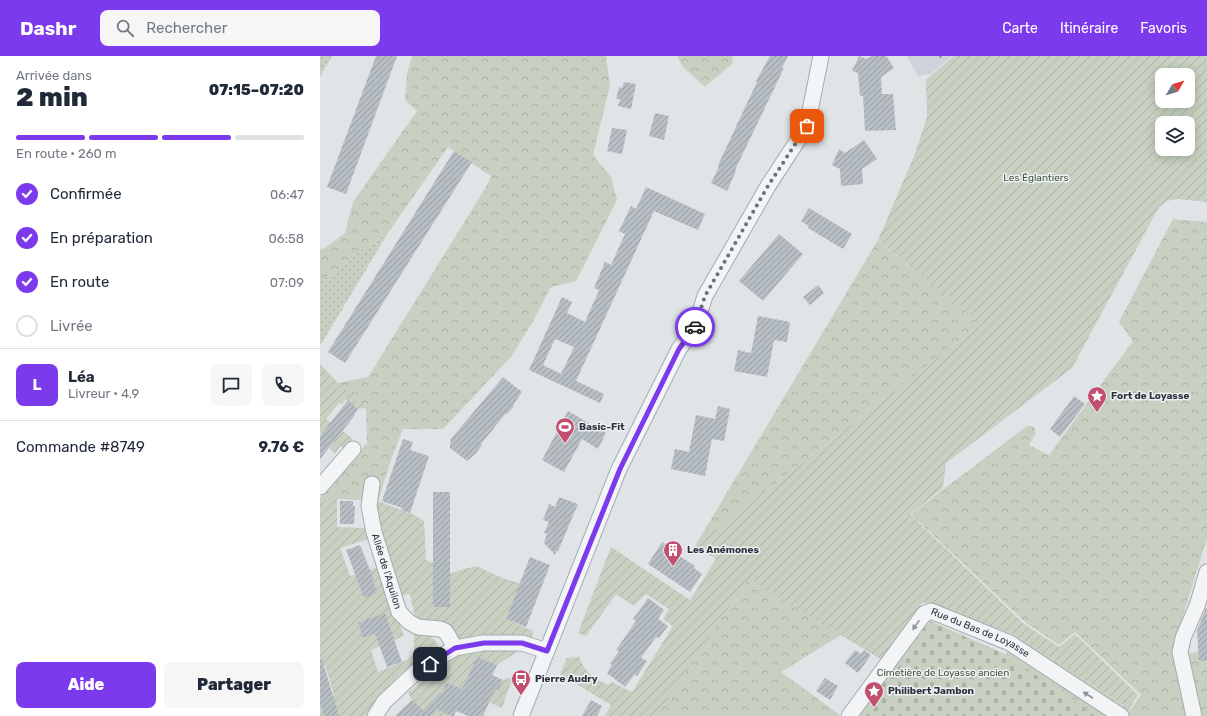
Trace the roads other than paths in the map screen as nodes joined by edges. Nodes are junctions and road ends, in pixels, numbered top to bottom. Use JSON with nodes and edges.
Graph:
{"nodes":[{"id":1,"x":821,"y":56,"type":"edge"},
{"id":2,"x":353,"y":449,"type":"dead end"},
{"id":3,"x":372,"y":484,"type":"dead end"},
{"id":4,"x":320,"y":487,"type":"edge"},
{"id":5,"x":1207,"y":572,"type":"edge"},
{"id":6,"x":455,"y":648,"type":"junction"},
{"id":7,"x":547,"y":651,"type":"junction"},
{"id":8,"x":375,"y":716,"type":"edge"},
{"id":9,"x":521,"y":716,"type":"edge"},
{"id":10,"x":849,"y":716,"type":"edge"},
{"id":11,"x":1121,"y":716,"type":"edge"},
{"id":12,"x":1194,"y":716,"type":"edge"}],
"edges":[{"from":1,"to":7,"type":"street"},
{"from":2,"to":4,"type":"street"},
{"from":3,"to":6,"type":"street","name":"Allée de l'Aquilon"},
{"from":5,"to":12,"type":"street"},
{"from":6,"to":7,"type":"street"},
{"from":6,"to":8,"type":"street"},
{"from":7,"to":9,"type":"street"},
{"from":11,"to":10,"type":"street","name":"Rue du Bas de Loyasse","one_way":true}]}
